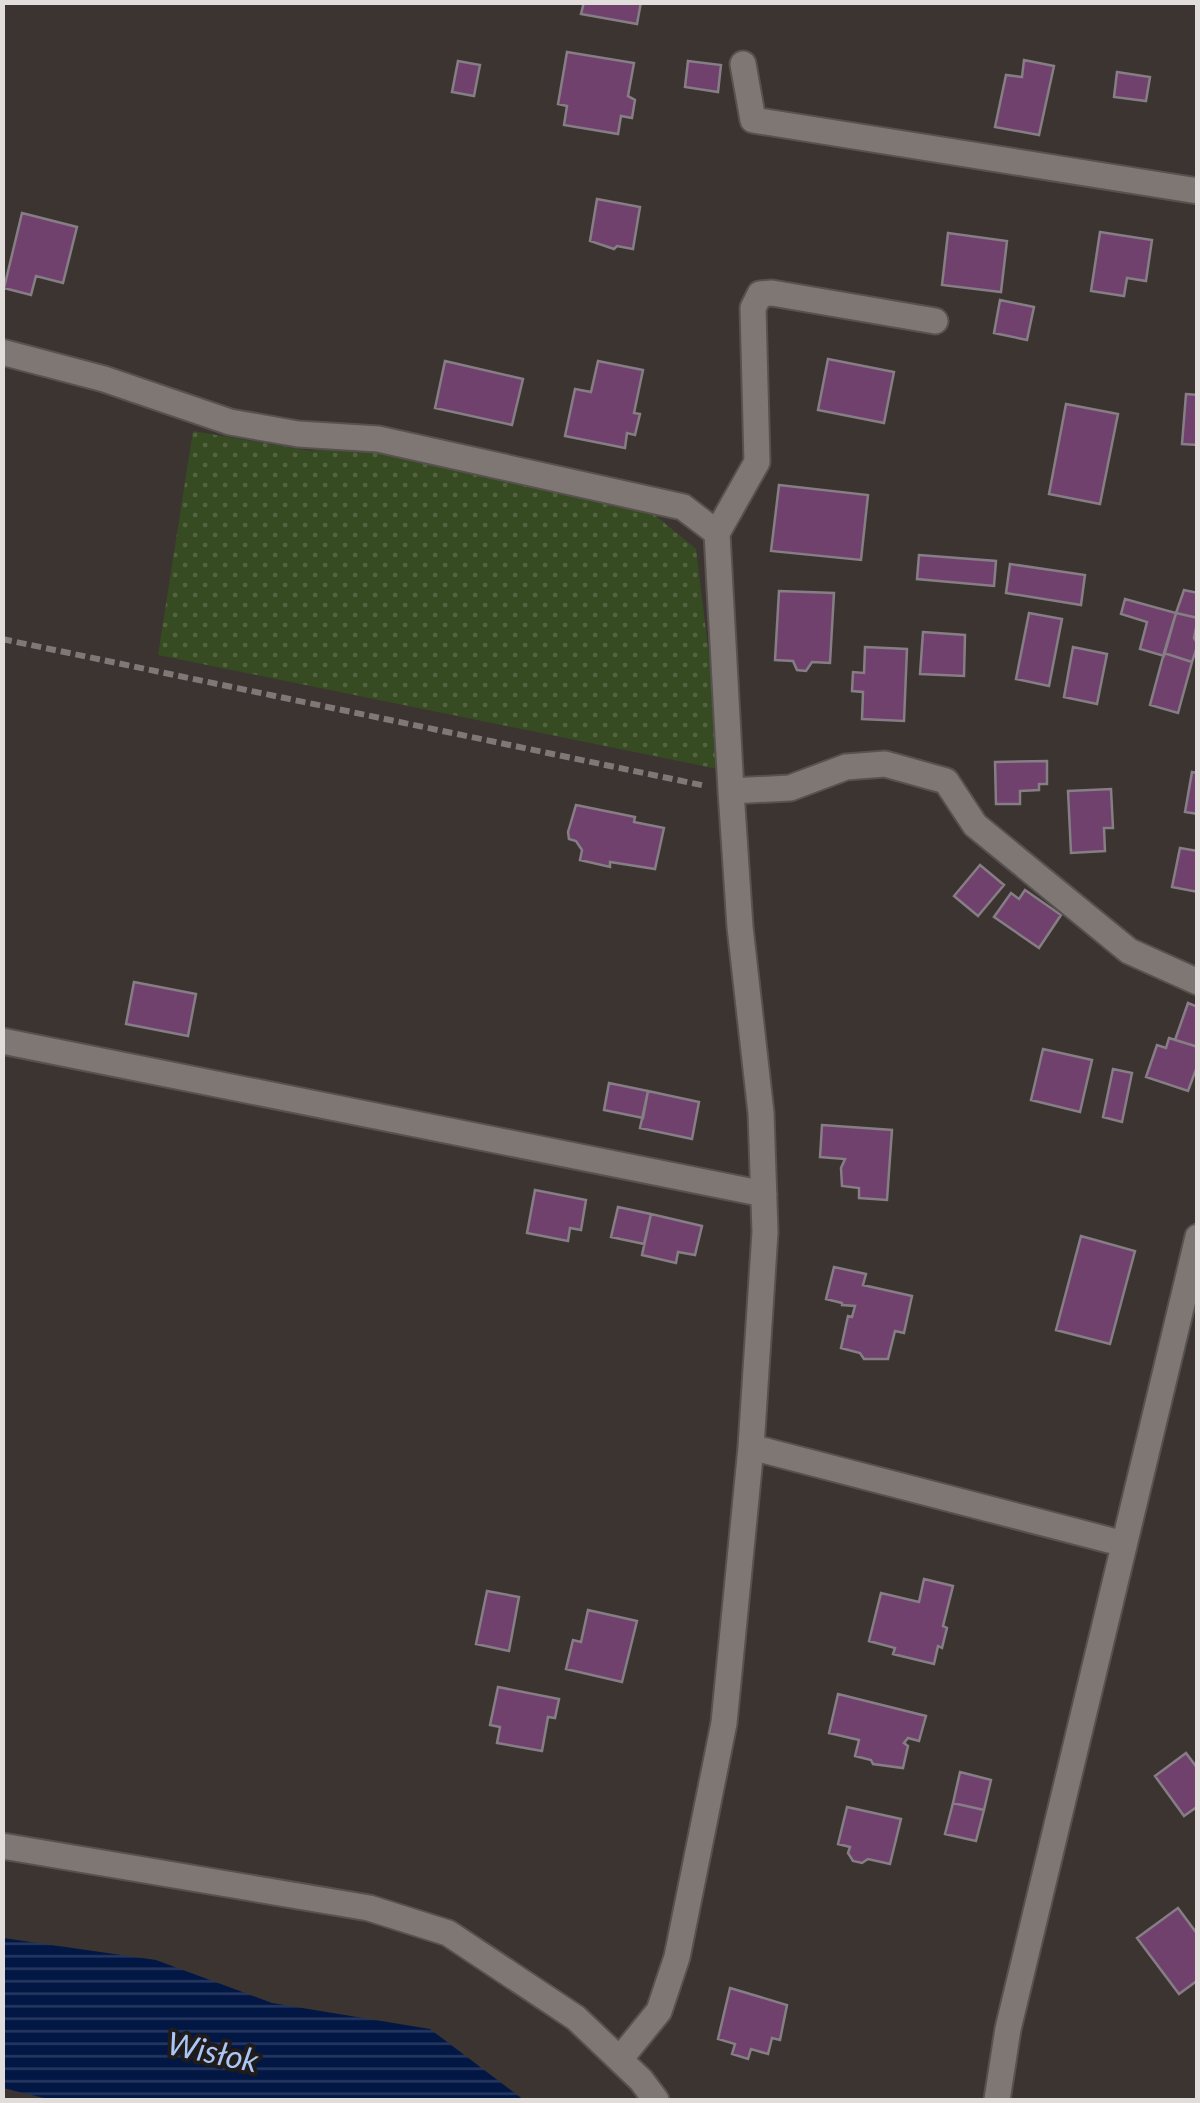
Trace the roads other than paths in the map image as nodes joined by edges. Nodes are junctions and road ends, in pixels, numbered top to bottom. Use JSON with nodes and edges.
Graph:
{"nodes":[{"id":1,"x":743,"y":64,"type":"dead end"},
{"id":2,"x":1198,"y":191,"type":"edge"},
{"id":3,"x":935,"y":320,"type":"dead end"},
{"id":4,"x":2,"y":352,"type":"edge"},
{"id":5,"x":717,"y":533,"type":"junction"},
{"id":6,"x":731,"y":791,"type":"junction"},
{"id":7,"x":1198,"y":982,"type":"edge"},
{"id":8,"x":2,"y":1041,"type":"edge"},
{"id":9,"x":764,"y":1194,"type":"junction"},
{"id":10,"x":1198,"y":1236,"type":"edge"},
{"id":11,"x":751,"y":1447,"type":"junction"},
{"id":12,"x":1124,"y":1544,"type":"junction"},
{"id":13,"x":2,"y":1846,"type":"edge"},
{"id":14,"x":620,"y":2059,"type":"junction"},
{"id":15,"x":656,"y":2100,"type":"edge"},
{"id":16,"x":997,"y":2100,"type":"edge"}],
"edges":[{"from":1,"to":2,"type":"street"},
{"from":3,"to":5,"type":"street"},
{"from":4,"to":5,"type":"street"},
{"from":5,"to":6,"type":"street"},
{"from":6,"to":7,"type":"street"},
{"from":6,"to":9,"type":"street"},
{"from":8,"to":9,"type":"street"},
{"from":9,"to":11,"type":"street"},
{"from":10,"to":12,"type":"street"},
{"from":11,"to":12,"type":"street"},
{"from":11,"to":14,"type":"street"},
{"from":12,"to":16,"type":"street"},
{"from":13,"to":14,"type":"street"},
{"from":14,"to":15,"type":"street"}]}
